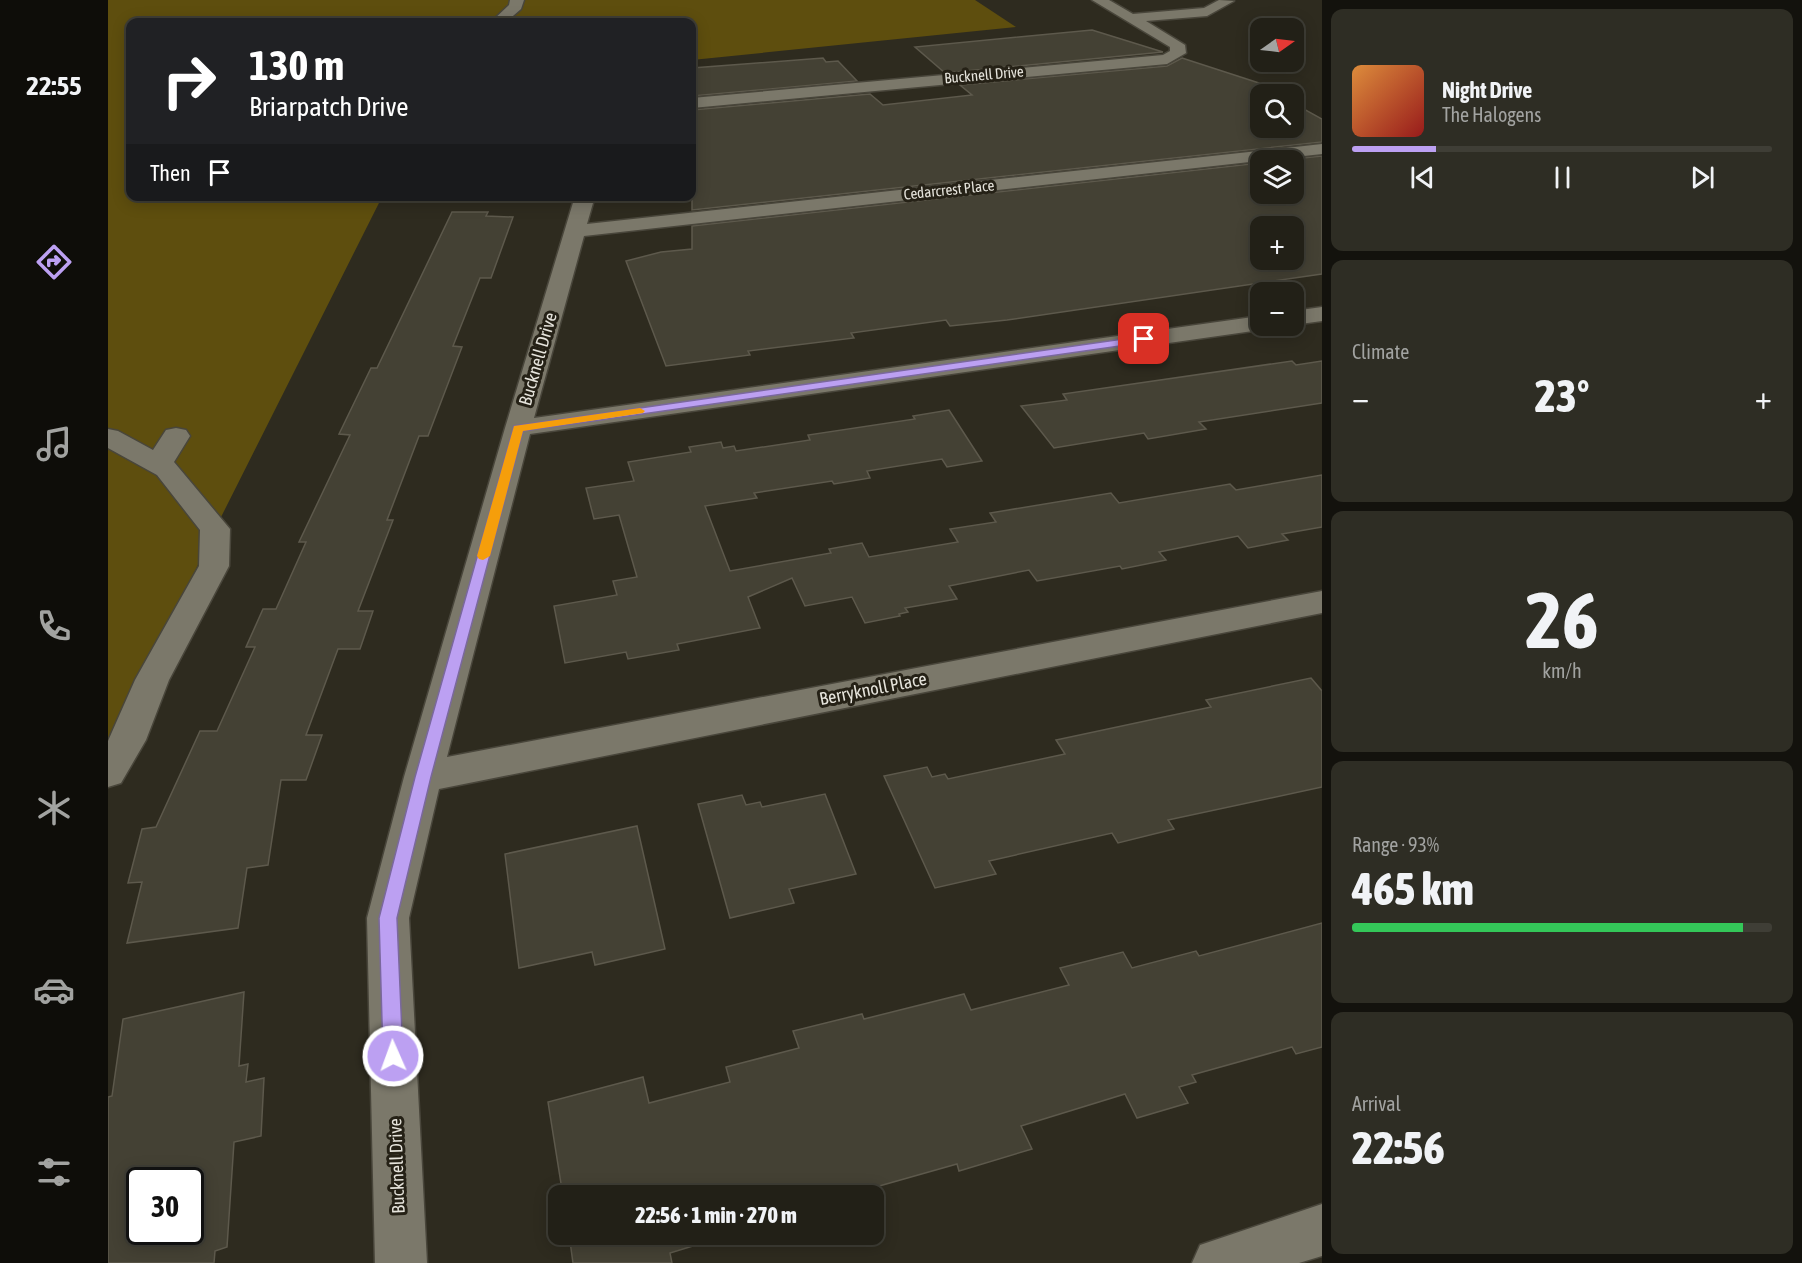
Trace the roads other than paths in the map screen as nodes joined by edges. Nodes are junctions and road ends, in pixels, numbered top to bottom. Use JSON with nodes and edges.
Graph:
{"nodes":[{"id":1,"x":517,"y":0,"type":"edge"},
{"id":2,"x":1099,"y":0,"type":"edge"},
{"id":3,"x":1227,"y":1,"type":"edge"},
{"id":4,"x":502,"y":18,"type":"edge"},
{"id":5,"x":1130,"y":18,"type":"junction"},
{"id":6,"x":696,"y":103,"type":"edge"},
{"id":7,"x":1322,"y":148,"type":"edge"},
{"id":8,"x":584,"y":201,"type":"edge"},
{"id":9,"x":576,"y":231,"type":"junction"},
{"id":10,"x":1322,"y":314,"type":"edge"},
{"id":11,"x":1304,"y":316,"type":"edge"},
{"id":12,"x":1250,"y":324,"type":"edge"},
{"id":13,"x":518,"y":428,"type":"junction"},
{"id":14,"x":176,"y":436,"type":"dead end"},
{"id":15,"x":108,"y":437,"type":"edge"},
{"id":16,"x":159,"y":464,"type":"junction"},
{"id":17,"x":1322,"y":602,"type":"edge"},
{"id":18,"x":108,"y":772,"type":"edge"},
{"id":19,"x":423,"y":777,"type":"junction"},
{"id":20,"x":1322,"y":1230,"type":"edge"},
{"id":21,"x":401,"y":1263,"type":"edge"},
{"id":22,"x":1218,"y":1263,"type":"edge"}],
"edges":[{"from":1,"to":4,"type":"street"},
{"from":2,"to":5,"type":"street","name":"Bucknell Drive"},
{"from":3,"to":5,"type":"street"},
{"from":5,"to":6,"type":"street","name":"Bucknell Drive"},
{"from":7,"to":9,"type":"street","name":"Cedarcrest Place"},
{"from":8,"to":9,"type":"street","name":"Bucknell Drive"},
{"from":9,"to":13,"type":"street","name":"Bucknell Drive"},
{"from":10,"to":11,"type":"street"},
{"from":12,"to":13,"type":"street"},
{"from":13,"to":19,"type":"street","name":"Bucknell Drive"},
{"from":14,"to":16,"type":"street"},
{"from":15,"to":16,"type":"street"},
{"from":16,"to":18,"type":"street"},
{"from":17,"to":19,"type":"street","name":"Berryknoll Place"},
{"from":19,"to":21,"type":"street","name":"Bucknell Drive"},
{"from":20,"to":22,"type":"street"}]}
